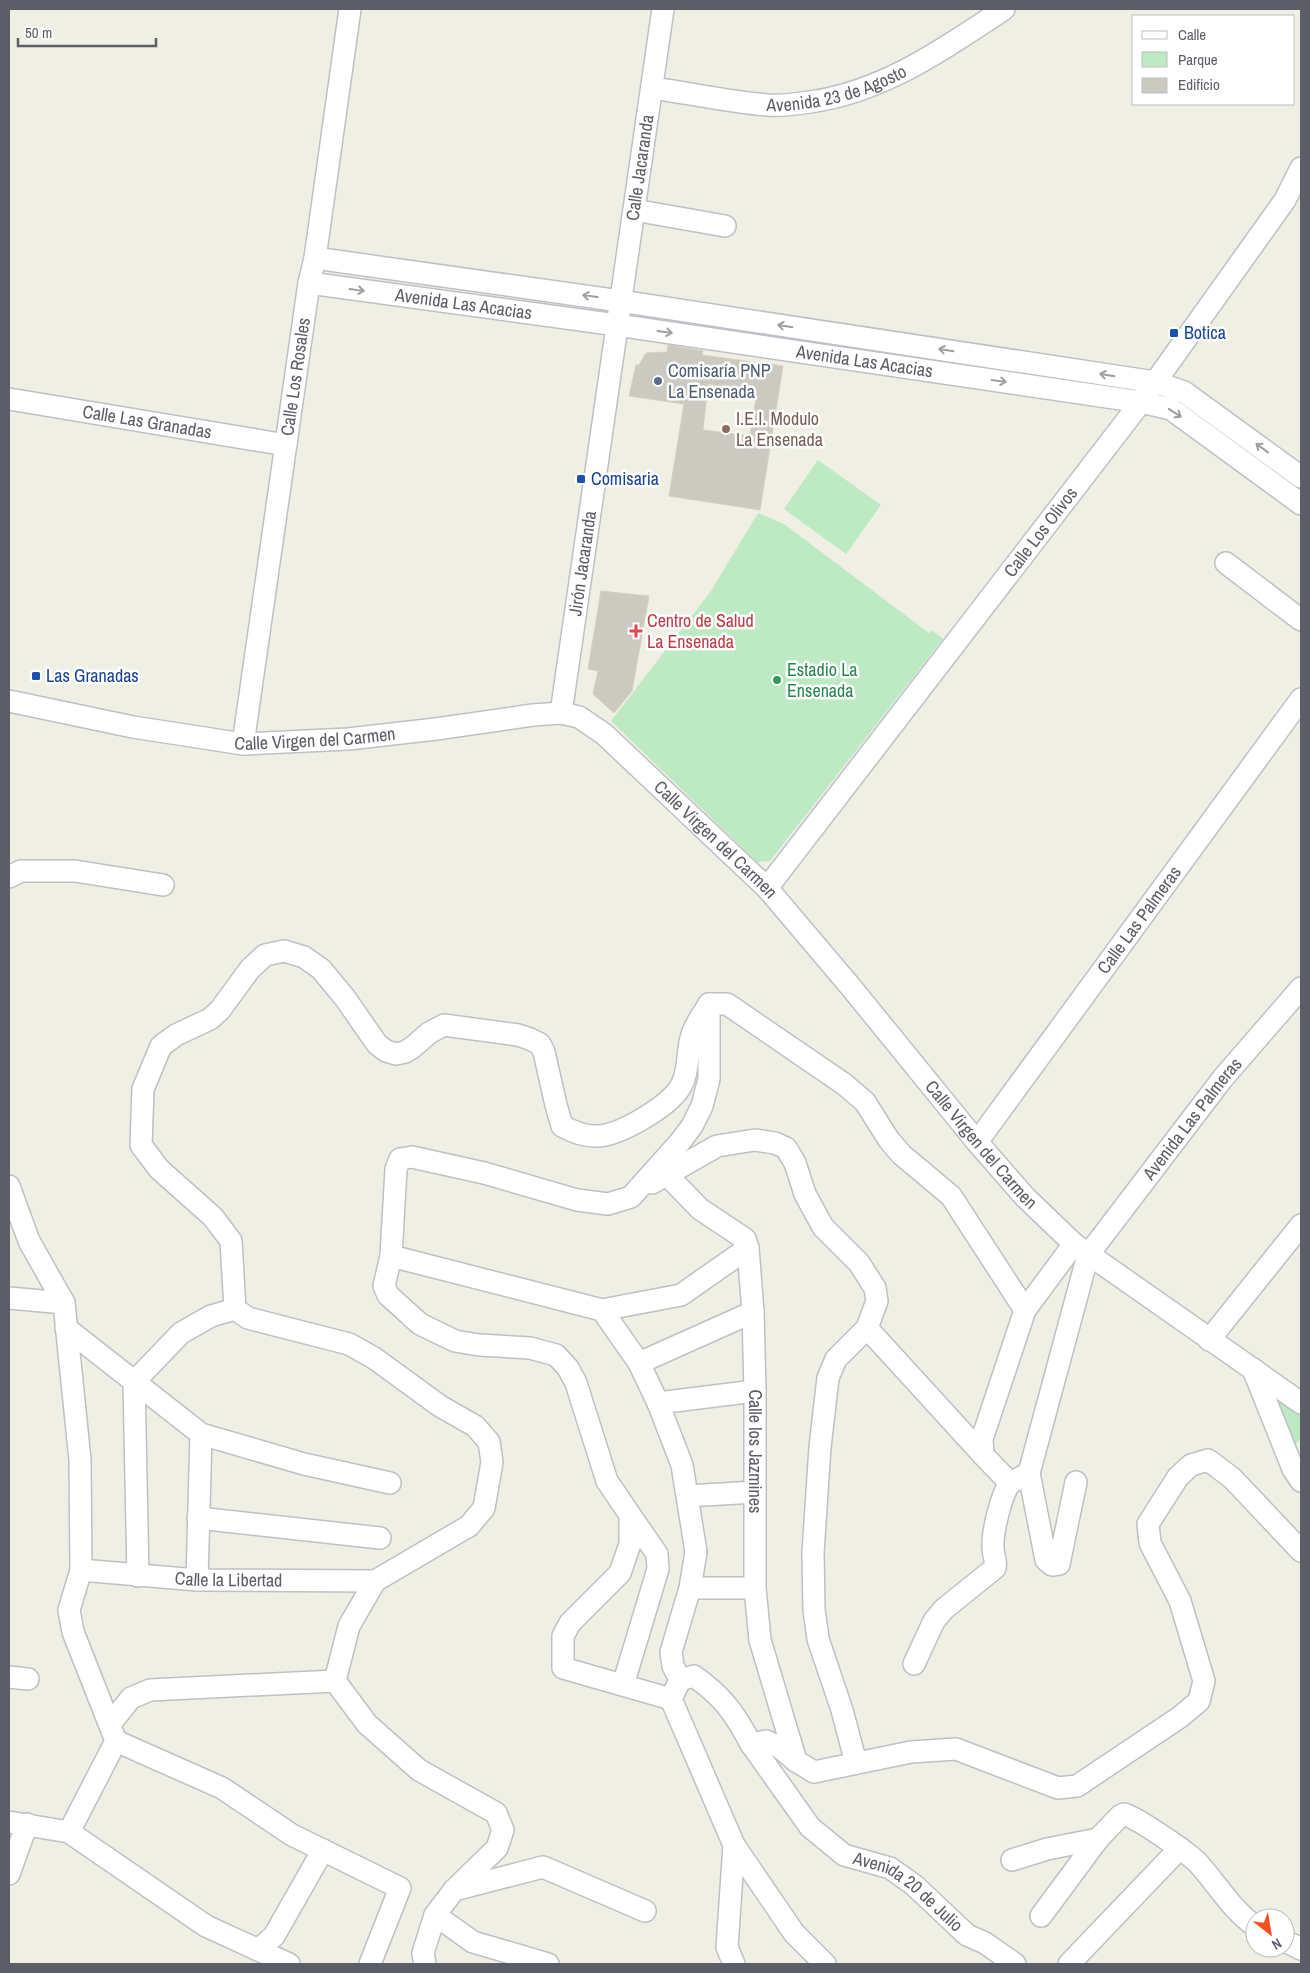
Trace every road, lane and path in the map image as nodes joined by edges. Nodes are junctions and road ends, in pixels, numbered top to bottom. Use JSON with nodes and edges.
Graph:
{"nodes":[{"id":1,"x":350,"y":9,"type":"edge"},
{"id":2,"x":663,"y":9,"type":"edge"},
{"id":3,"x":1004,"y":9,"type":"edge"},
{"id":4,"x":652,"y":88,"type":"junction"},
{"id":5,"x":1301,"y":168,"type":"edge"},
{"id":6,"x":634,"y":210,"type":"junction"},
{"id":7,"x":725,"y":226,"type":"dead end"},
{"id":8,"x":315,"y":258,"type":"junction"},
{"id":9,"x":309,"y":283,"type":"junction"},
{"id":10,"x":620,"y":301,"type":"junction"},
{"id":11,"x":617,"y":325,"type":"junction"},
{"id":12,"x":1155,"y":382,"type":"junction"},
{"id":13,"x":9,"y":399,"type":"edge"},
{"id":14,"x":1141,"y":402,"type":"junction"},
{"id":15,"x":286,"y":445,"type":"junction"},
{"id":16,"x":1301,"y":477,"type":"edge"},
{"id":17,"x":1301,"y":504,"type":"edge"},
{"id":18,"x":1226,"y":562,"type":"dead end"},
{"id":19,"x":1301,"y":620,"type":"edge"},
{"id":20,"x":1301,"y":699,"type":"edge"},
{"id":21,"x":9,"y":701,"type":"edge"},
{"id":22,"x":561,"y":713,"type":"junction"},
{"id":23,"x":243,"y":744,"type":"junction"},
{"id":24,"x":9,"y":877,"type":"edge"},
{"id":25,"x":163,"y":885,"type":"dead end"},
{"id":26,"x":767,"y":888,"type":"junction"},
{"id":27,"x":1301,"y":988,"type":"edge"},
{"id":28,"x":709,"y":1004,"type":"junction"},
{"id":29,"x":977,"y":1142,"type":"junction"},
{"id":30,"x":666,"y":1174,"type":"junction"},
{"id":31,"x":9,"y":1186,"type":"edge"},
{"id":32,"x":630,"y":1197,"type":"junction"},
{"id":33,"x":1301,"y":1225,"type":"edge"},
{"id":34,"x":748,"y":1248,"type":"junction"},
{"id":35,"x":1081,"y":1249,"type":"junction"},
{"id":36,"x":391,"y":1256,"type":"junction"},
{"id":37,"x":9,"y":1298,"type":"edge"},
{"id":38,"x":64,"y":1302,"type":"junction"},
{"id":39,"x":235,"y":1309,"type":"junction"},
{"id":40,"x":602,"y":1310,"type":"junction"},
{"id":41,"x":1025,"y":1310,"type":"junction"},
{"id":42,"x":753,"y":1312,"type":"junction"},
{"id":43,"x":66,"y":1328,"type":"junction"},
{"id":44,"x":867,"y":1328,"type":"junction"},
{"id":45,"x":1209,"y":1340,"type":"junction"},
{"id":46,"x":639,"y":1363,"type":"junction"},
{"id":47,"x":1253,"y":1368,"type":"junction"},
{"id":48,"x":134,"y":1382,"type":"junction"},
{"id":49,"x":755,"y":1390,"type":"junction"},
{"id":50,"x":658,"y":1403,"type":"junction"},
{"id":51,"x":1301,"y":1403,"type":"edge"},
{"id":52,"x":201,"y":1434,"type":"junction"},
{"id":53,"x":983,"y":1455,"type":"junction"},
{"id":54,"x":1298,"y":1470,"type":"edge"},
{"id":55,"x":1029,"y":1473,"type":"junction"},
{"id":56,"x":1076,"y":1482,"type":"dead end"},
{"id":57,"x":390,"y":1483,"type":"dead end"},
{"id":58,"x":1010,"y":1483,"type":"junction"},
{"id":59,"x":755,"y":1492,"type":"junction"},
{"id":60,"x":688,"y":1496,"type":"junction"},
{"id":61,"x":630,"y":1515,"type":"junction"},
{"id":62,"x":198,"y":1518,"type":"junction"},
{"id":63,"x":380,"y":1538,"type":"dead end"},
{"id":64,"x":1301,"y":1551,"type":"edge"},
{"id":65,"x":81,"y":1570,"type":"junction"},
{"id":66,"x":138,"y":1576,"type":"junction"},
{"id":67,"x":197,"y":1580,"type":"junction"},
{"id":68,"x":374,"y":1582,"type":"junction"},
{"id":69,"x":690,"y":1588,"type":"junction"},
{"id":70,"x":755,"y":1588,"type":"junction"},
{"id":71,"x":914,"y":1664,"type":"dead end"},
{"id":72,"x":336,"y":1681,"type":"junction"},
{"id":73,"x":622,"y":1685,"type":"junction"},
{"id":74,"x":675,"y":1690,"type":"junction"},
{"id":75,"x":113,"y":1732,"type":"junction"},
{"id":76,"x":751,"y":1744,"type":"junction"},
{"id":77,"x":796,"y":1761,"type":"junction"},
{"id":78,"x":856,"y":1763,"type":"junction"},
{"id":79,"x":18,"y":1823,"type":"edge"},
{"id":80,"x":69,"y":1832,"type":"junction"},
{"id":81,"x":1098,"y":1839,"type":"junction"},
{"id":82,"x":734,"y":1845,"type":"junction"},
{"id":83,"x":1180,"y":1848,"type":"junction"},
{"id":84,"x":323,"y":1850,"type":"junction"},
{"id":85,"x":1012,"y":1860,"type":"dead end"},
{"id":86,"x":9,"y":1874,"type":"edge"},
{"id":87,"x":454,"y":1890,"type":"junction"},
{"id":88,"x":644,"y":1911,"type":"dead end"},
{"id":89,"x":435,"y":1915,"type":"junction"},
{"id":90,"x":1041,"y":1916,"type":"dead end"},
{"id":91,"x":1245,"y":1917,"type":"edge"},
{"id":92,"x":258,"y":1950,"type":"junction"},
{"id":93,"x":289,"y":1964,"type":"edge"},
{"id":94,"x":370,"y":1964,"type":"edge"},
{"id":95,"x":425,"y":1964,"type":"edge"},
{"id":96,"x":548,"y":1964,"type":"edge"},
{"id":97,"x":734,"y":1964,"type":"edge"},
{"id":98,"x":825,"y":1964,"type":"edge"},
{"id":99,"x":1015,"y":1964,"type":"edge"},
{"id":100,"x":1069,"y":1964,"type":"edge"}],
"edges":[{"from":1,"to":8,"type":"street","name":"Calle Los Rosales"},
{"from":2,"to":4,"type":"street","name":"Calle Jacaranda"},
{"from":3,"to":4,"type":"street","name":"Avenida 23 de Agosto"},
{"from":4,"to":6,"type":"street","name":"Calle Jacaranda"},
{"from":5,"to":12,"type":"street","name":"Calle Los Olivos"},
{"from":6,"to":7,"type":"street"},
{"from":6,"to":10,"type":"street","name":"Calle Jacaranda"},
{"from":8,"to":9,"type":"street","name":"Calle Los Rosales"},
{"from":10,"to":8,"type":"street","name":"Avenida Las Acacias","one_way":true},
{"from":9,"to":11,"type":"street","name":"Avenida Las Acacias","one_way":true},
{"from":9,"to":15,"type":"street","name":"Calle Los Rosales"},
{"from":10,"to":11,"type":"street","name":"Calle Jacaranda"},
{"from":12,"to":10,"type":"street","name":"Avenida Las Acacias","one_way":true},
{"from":11,"to":14,"type":"street","name":"Avenida Las Acacias","one_way":true},
{"from":11,"to":22,"type":"street","name":"Jirón Jacaranda"},
{"from":12,"to":14,"type":"street","name":"Calle Los Olivos"},
{"from":16,"to":12,"type":"street","name":"Avenida Las Acacias","one_way":true},
{"from":13,"to":15,"type":"street","name":"Calle Las Granadas"},
{"from":14,"to":17,"type":"street","name":"Avenida Las Acacias","one_way":true},
{"from":14,"to":26,"type":"street","name":"Calle Los Olivos"},
{"from":15,"to":23,"type":"street","name":"Calle Los Rosales"},
{"from":18,"to":19,"type":"street"},
{"from":20,"to":29,"type":"street","name":"Calle Las Palmeras"},
{"from":21,"to":23,"type":"street","name":"Calle Virgen del Carmen"},
{"from":22,"to":23,"type":"street","name":"Calle Virgen del Carmen"},
{"from":22,"to":26,"type":"street","name":"Calle Virgen del Carmen"},
{"from":24,"to":25,"type":"street"},
{"from":26,"to":29,"type":"street","name":"Calle Virgen del Carmen"},
{"from":27,"to":35,"type":"street","name":"Avenida Las Palmeras"},
{"from":28,"to":32,"type":"street"},
{"from":28,"to":39,"type":"street"},
{"from":28,"to":41,"type":"street"},
{"from":29,"to":35,"type":"street","name":"Calle Virgen del Carmen"},
{"from":30,"to":32,"type":"street"},
{"from":30,"to":34,"type":"street"},
{"from":30,"to":44,"type":"street"},
{"from":31,"to":38,"type":"street"},
{"from":32,"to":36,"type":"street"},
{"from":33,"to":45,"type":"street"},
{"from":34,"to":40,"type":"street"},
{"from":34,"to":42,"type":"street","name":"Calle los Jazmines"},
{"from":35,"to":41,"type":"street","name":"Avenida Las Palmeras"},
{"from":35,"to":45,"type":"street","name":"Calle Virgen del Carmen"},
{"from":35,"to":55,"type":"street"},
{"from":36,"to":40,"type":"street"},
{"from":36,"to":61,"type":"street"},
{"from":37,"to":38,"type":"street"},
{"from":38,"to":43,"type":"street"},
{"from":39,"to":48,"type":"street"},
{"from":39,"to":68,"type":"street"},
{"from":40,"to":46,"type":"street"},
{"from":41,"to":53,"type":"street","name":"Avenida Las Palmeras"},
{"from":42,"to":46,"type":"street"},
{"from":42,"to":49,"type":"street","name":"Calle los Jazmines"},
{"from":43,"to":48,"type":"street"},
{"from":43,"to":65,"type":"street"},
{"from":44,"to":53,"type":"street"},
{"from":44,"to":78,"type":"street"},
{"from":45,"to":47,"type":"street","name":"Calle Virgen del Carmen"},
{"from":46,"to":50,"type":"street"},
{"from":47,"to":51,"type":"street","name":"Calle Virgen del Carmen"},
{"from":47,"to":54,"type":"street"},
{"from":48,"to":52,"type":"street"},
{"from":48,"to":66,"type":"street"},
{"from":49,"to":50,"type":"street"},
{"from":49,"to":59,"type":"street","name":"Calle los Jazmines"},
{"from":50,"to":60,"type":"street"},
{"from":52,"to":57,"type":"street"},
{"from":52,"to":62,"type":"street"},
{"from":53,"to":58,"type":"street"},
{"from":55,"to":56,"type":"street"},
{"from":55,"to":58,"type":"street"},
{"from":58,"to":71,"type":"street"},
{"from":59,"to":60,"type":"street"},
{"from":59,"to":70,"type":"street","name":"Calle los Jazmines"},
{"from":60,"to":69,"type":"street"},
{"from":61,"to":73,"type":"street"},
{"from":61,"to":73,"type":"street"},
{"from":62,"to":63,"type":"street"},
{"from":62,"to":67,"type":"street"},
{"from":64,"to":78,"type":"street"},
{"from":65,"to":66,"type":"street","name":"Calle la Libertad"},
{"from":65,"to":75,"type":"street"},
{"from":66,"to":67,"type":"street","name":"Calle la Libertad"},
{"from":67,"to":68,"type":"street","name":"Calle la Libertad"},
{"from":68,"to":72,"type":"street"},
{"from":69,"to":70,"type":"street"},
{"from":69,"to":74,"type":"street"},
{"from":70,"to":77,"type":"street","name":"Calle los Jazmines"},
{"from":72,"to":75,"type":"street"},
{"from":72,"to":87,"type":"street"},
{"from":73,"to":74,"type":"street"},
{"from":74,"to":76,"type":"street","name":"Avenida 20 de Julio"},
{"from":74,"to":82,"type":"street"},
{"from":75,"to":80,"type":"street"},
{"from":75,"to":84,"type":"street"},
{"from":76,"to":77,"type":"street"},
{"from":76,"to":99,"type":"street","name":"Avenida 20 de Julio"},
{"from":77,"to":78,"type":"street"},
{"from":79,"to":80,"type":"street"},
{"from":79,"to":86,"type":"street"},
{"from":80,"to":92,"type":"street"},
{"from":81,"to":83,"type":"street"},
{"from":81,"to":85,"type":"street"},
{"from":81,"to":90,"type":"street"},
{"from":82,"to":97,"type":"street"},
{"from":82,"to":98,"type":"street"},
{"from":83,"to":91,"type":"street"},
{"from":83,"to":100,"type":"street"},
{"from":84,"to":92,"type":"street"},
{"from":84,"to":94,"type":"street"},
{"from":87,"to":88,"type":"street"},
{"from":87,"to":89,"type":"street"},
{"from":89,"to":95,"type":"street"},
{"from":89,"to":96,"type":"street"},
{"from":92,"to":93,"type":"street"}]}
